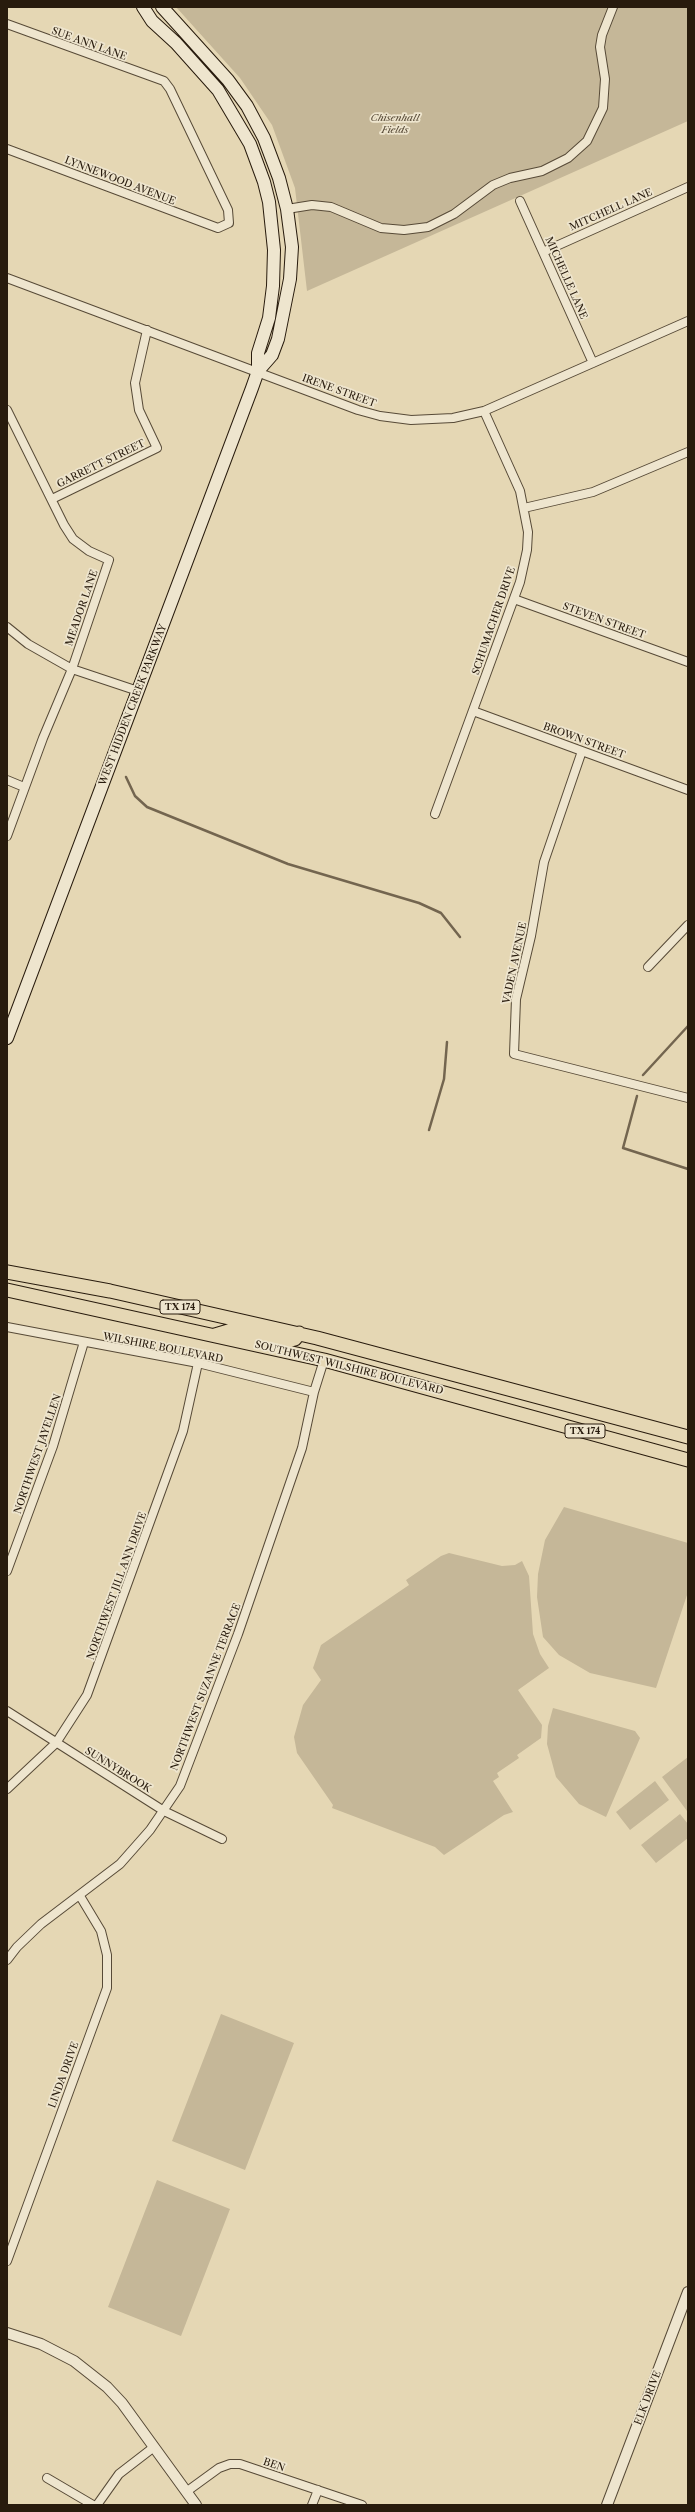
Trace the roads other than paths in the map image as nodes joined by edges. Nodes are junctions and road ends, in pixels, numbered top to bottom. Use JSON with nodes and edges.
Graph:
{"nodes":[{"id":1,"x":143,"y":7,"type":"edge"},
{"id":2,"x":162,"y":7,"type":"edge"},
{"id":3,"x":613,"y":7,"type":"edge"},
{"id":4,"x":7,"y":24,"type":"edge"},
{"id":5,"x":7,"y":149,"type":"edge"},
{"id":6,"x":688,"y":187,"type":"edge"},
{"id":7,"x":520,"y":201,"type":"dead end"},
{"id":8,"x":287,"y":209,"type":"junction"},
{"id":9,"x":227,"y":226,"type":"joint"},
{"id":10,"x":543,"y":252,"type":"junction"},
{"id":11,"x":7,"y":278,"type":"edge"},
{"id":12,"x":688,"y":321,"type":"edge"},
{"id":13,"x":147,"y":330,"type":"junction"},
{"id":14,"x":593,"y":363,"type":"junction"},
{"id":15,"x":258,"y":371,"type":"junction"},
{"id":16,"x":7,"y":410,"type":"edge"},
{"id":17,"x":484,"y":411,"type":"junction"},
{"id":18,"x":688,"y":452,"type":"edge"},
{"id":19,"x":52,"y":499,"type":"junction"},
{"id":20,"x":524,"y":508,"type":"junction"},
{"id":21,"x":514,"y":599,"type":"junction"},
{"id":22,"x":7,"y":627,"type":"edge"},
{"id":23,"x":688,"y":662,"type":"edge"},
{"id":24,"x":72,"y":669,"type":"junction"},
{"id":25,"x":138,"y":691,"type":"junction"},
{"id":26,"x":473,"y":711,"type":"junction"},
{"id":27,"x":582,"y":751,"type":"junction"},
{"id":28,"x":7,"y":780,"type":"edge"},
{"id":29,"x":24,"y":787,"type":"junction"},
{"id":30,"x":688,"y":790,"type":"edge"},
{"id":31,"x":435,"y":814,"type":"dead end"},
{"id":32,"x":7,"y":836,"type":"edge"},
{"id":33,"x":688,"y":924,"type":"edge"},
{"id":34,"x":648,"y":967,"type":"dead end"},
{"id":35,"x":7,"y":1038,"type":"edge"},
{"id":36,"x":688,"y":1098,"type":"edge"},
{"id":37,"x":7,"y":1272,"type":"edge"},
{"id":38,"x":7,"y":1290,"type":"edge"},
{"id":39,"x":7,"y":1327,"type":"edge"},
{"id":40,"x":299,"y":1333,"type":"junction"},
{"id":41,"x":215,"y":1335,"type":"junction"},
{"id":42,"x":84,"y":1342,"type":"junction"},
{"id":43,"x":324,"y":1360,"type":"junction"},
{"id":44,"x":198,"y":1363,"type":"junction"},
{"id":45,"x":487,"y":1383,"type":"junction"},
{"id":46,"x":314,"y":1392,"type":"junction"},
{"id":47,"x":482,"y":1402,"type":"junction"},
{"id":48,"x":688,"y":1437,"type":"edge"},
{"id":49,"x":688,"y":1460,"type":"edge"},
{"id":50,"x":7,"y":1571,"type":"edge"},
{"id":51,"x":7,"y":1711,"type":"edge"},
{"id":52,"x":56,"y":1743,"type":"junction"},
{"id":53,"x":7,"y":1789,"type":"edge"},
{"id":54,"x":164,"y":1811,"type":"junction"},
{"id":55,"x":222,"y":1839,"type":"dead end"},
{"id":56,"x":80,"y":1896,"type":"junction"},
{"id":57,"x":7,"y":1960,"type":"edge"},
{"id":58,"x":7,"y":2262,"type":"edge"},
{"id":59,"x":688,"y":2292,"type":"edge"},
{"id":60,"x":7,"y":2333,"type":"edge"},
{"id":61,"x":154,"y":2447,"type":"junction"},
{"id":62,"x":47,"y":2478,"type":"dead end"},
{"id":63,"x":318,"y":2490,"type":"junction"},
{"id":64,"x":186,"y":2492,"type":"junction"},
{"id":65,"x":93,"y":2505,"type":"edge"},
{"id":66,"x":97,"y":2505,"type":"edge"},
{"id":67,"x":196,"y":2505,"type":"edge"},
{"id":68,"x":312,"y":2505,"type":"edge"},
{"id":69,"x":362,"y":2505,"type":"edge"},
{"id":70,"x":607,"y":2505,"type":"edge"}],
"edges":[{"from":1,"to":15,"type":"main road","name":"WEST HIDDEN CREEK PARKWAY"},
{"from":2,"to":8,"type":"main road","name":"WEST HIDDEN CREEK PARKWAY"},
{"from":3,"to":8,"type":"street"},
{"from":4,"to":9,"type":"street","name":"SUE ANN LANE"},
{"from":5,"to":9,"type":"street","name":"LYNNEWOOD AVENUE"},
{"from":6,"to":10,"type":"street","name":"MITCHELL LANE"},
{"from":7,"to":10,"type":"street","name":"MICHELLE LANE"},
{"from":8,"to":15,"type":"main road","name":"WEST HIDDEN CREEK PARKWAY"},
{"from":10,"to":14,"type":"street","name":"MICHELLE LANE"},
{"from":11,"to":13,"type":"street","name":"IRENE STREET"},
{"from":12,"to":14,"type":"street","name":"IRENE STREET"},
{"from":13,"to":15,"type":"street","name":"IRENE STREET"},
{"from":13,"to":19,"type":"street","name":"GARRETT STREET"},
{"from":14,"to":17,"type":"street","name":"IRENE STREET"},
{"from":15,"to":17,"type":"street","name":"IRENE STREET"},
{"from":15,"to":25,"type":"main road","name":"WEST HIDDEN CREEK PARKWAY"},
{"from":16,"to":19,"type":"street","name":"MEADOR LANE"},
{"from":17,"to":20,"type":"street","name":"SCHUMACHER DRIVE"},
{"from":18,"to":20,"type":"street"},
{"from":19,"to":24,"type":"street","name":"MEADOR LANE"},
{"from":20,"to":21,"type":"street","name":"SCHUMACHER DRIVE"},
{"from":21,"to":23,"type":"street","name":"STEVEN STREET"},
{"from":21,"to":26,"type":"street","name":"SCHUMACHER DRIVE"},
{"from":22,"to":24,"type":"street"},
{"from":24,"to":25,"type":"street"},
{"from":24,"to":29,"type":"street","name":"MEADOR LANE"},
{"from":25,"to":35,"type":"main road","name":"WEST HIDDEN CREEK PARKWAY"},
{"from":26,"to":27,"type":"street","name":"BROWN STREET"},
{"from":26,"to":31,"type":"street","name":"SCHUMACHER DRIVE"},
{"from":27,"to":30,"type":"street","name":"BROWN STREET"},
{"from":27,"to":36,"type":"street","name":"VADEN AVENUE"},
{"from":28,"to":29,"type":"street"},
{"from":29,"to":32,"type":"street","name":"MEADOR LANE"},
{"from":33,"to":34,"type":"street"},
{"from":37,"to":40,"type":"main road","name":"SOUTHWEST WILSHIRE BOULEVARD","number":"TX 174"},
{"from":38,"to":41,"type":"main road","name":"SOUTHWEST WILSHIRE BOULEVARD","number":"TX 174"},
{"from":39,"to":42,"type":"street","name":"WILSHIRE BOULEVARD"},
{"from":40,"to":41,"type":"main road"},
{"from":40,"to":45,"type":"main road","name":"SOUTHWEST WILSHIRE BOULEVARD","number":"TX 174"},
{"from":41,"to":43,"type":"main road","name":"SOUTHWEST WILSHIRE BOULEVARD","number":"TX 174"},
{"from":42,"to":44,"type":"street","name":"WILSHIRE BOULEVARD"},
{"from":42,"to":50,"type":"street","name":"NORTHWEST JAYELLEN"},
{"from":43,"to":46,"type":"street","name":"NORTHWEST SUZANNE TERRACE"},
{"from":43,"to":47,"type":"main road","name":"SOUTHWEST WILSHIRE BOULEVARD","number":"TX 174"},
{"from":44,"to":46,"type":"street","name":"WILSHIRE BOULEVARD"},
{"from":44,"to":52,"type":"street","name":"NORTHWEST JILL ANN DRIVE"},
{"from":45,"to":47,"type":"main road"},
{"from":45,"to":48,"type":"main road","name":"SOUTHWEST WILSHIRE BOULEVARD","number":"TX 174"},
{"from":46,"to":54,"type":"street","name":"NORTHWEST SUZANNE TERRACE"},
{"from":47,"to":49,"type":"main road","name":"SOUTHWEST WILSHIRE BOULEVARD","number":"TX 174"},
{"from":51,"to":52,"type":"street","name":"SUNNYBROOK"},
{"from":52,"to":53,"type":"street","name":"NORTHWEST JILL ANN DRIVE"},
{"from":52,"to":54,"type":"street","name":"SUNNYBROOK"},
{"from":54,"to":55,"type":"street","name":"SUNNYBROOK"},
{"from":54,"to":56,"type":"street","name":"NORTHWEST SUZANNE TERRACE"},
{"from":56,"to":57,"type":"street","name":"NORTHWEST SUZANNE TERRACE"},
{"from":56,"to":58,"type":"street","name":"LINDA DRIVE"},
{"from":59,"to":70,"type":"street","name":"ELK DRIVE"},
{"from":60,"to":61,"type":"street"},
{"from":61,"to":64,"type":"street"},
{"from":61,"to":66,"type":"street"},
{"from":62,"to":65,"type":"street"},
{"from":63,"to":64,"type":"street","name":"BEN"},
{"from":63,"to":68,"type":"street"},
{"from":63,"to":69,"type":"street","name":"BEN"},
{"from":64,"to":67,"type":"street"}]}
